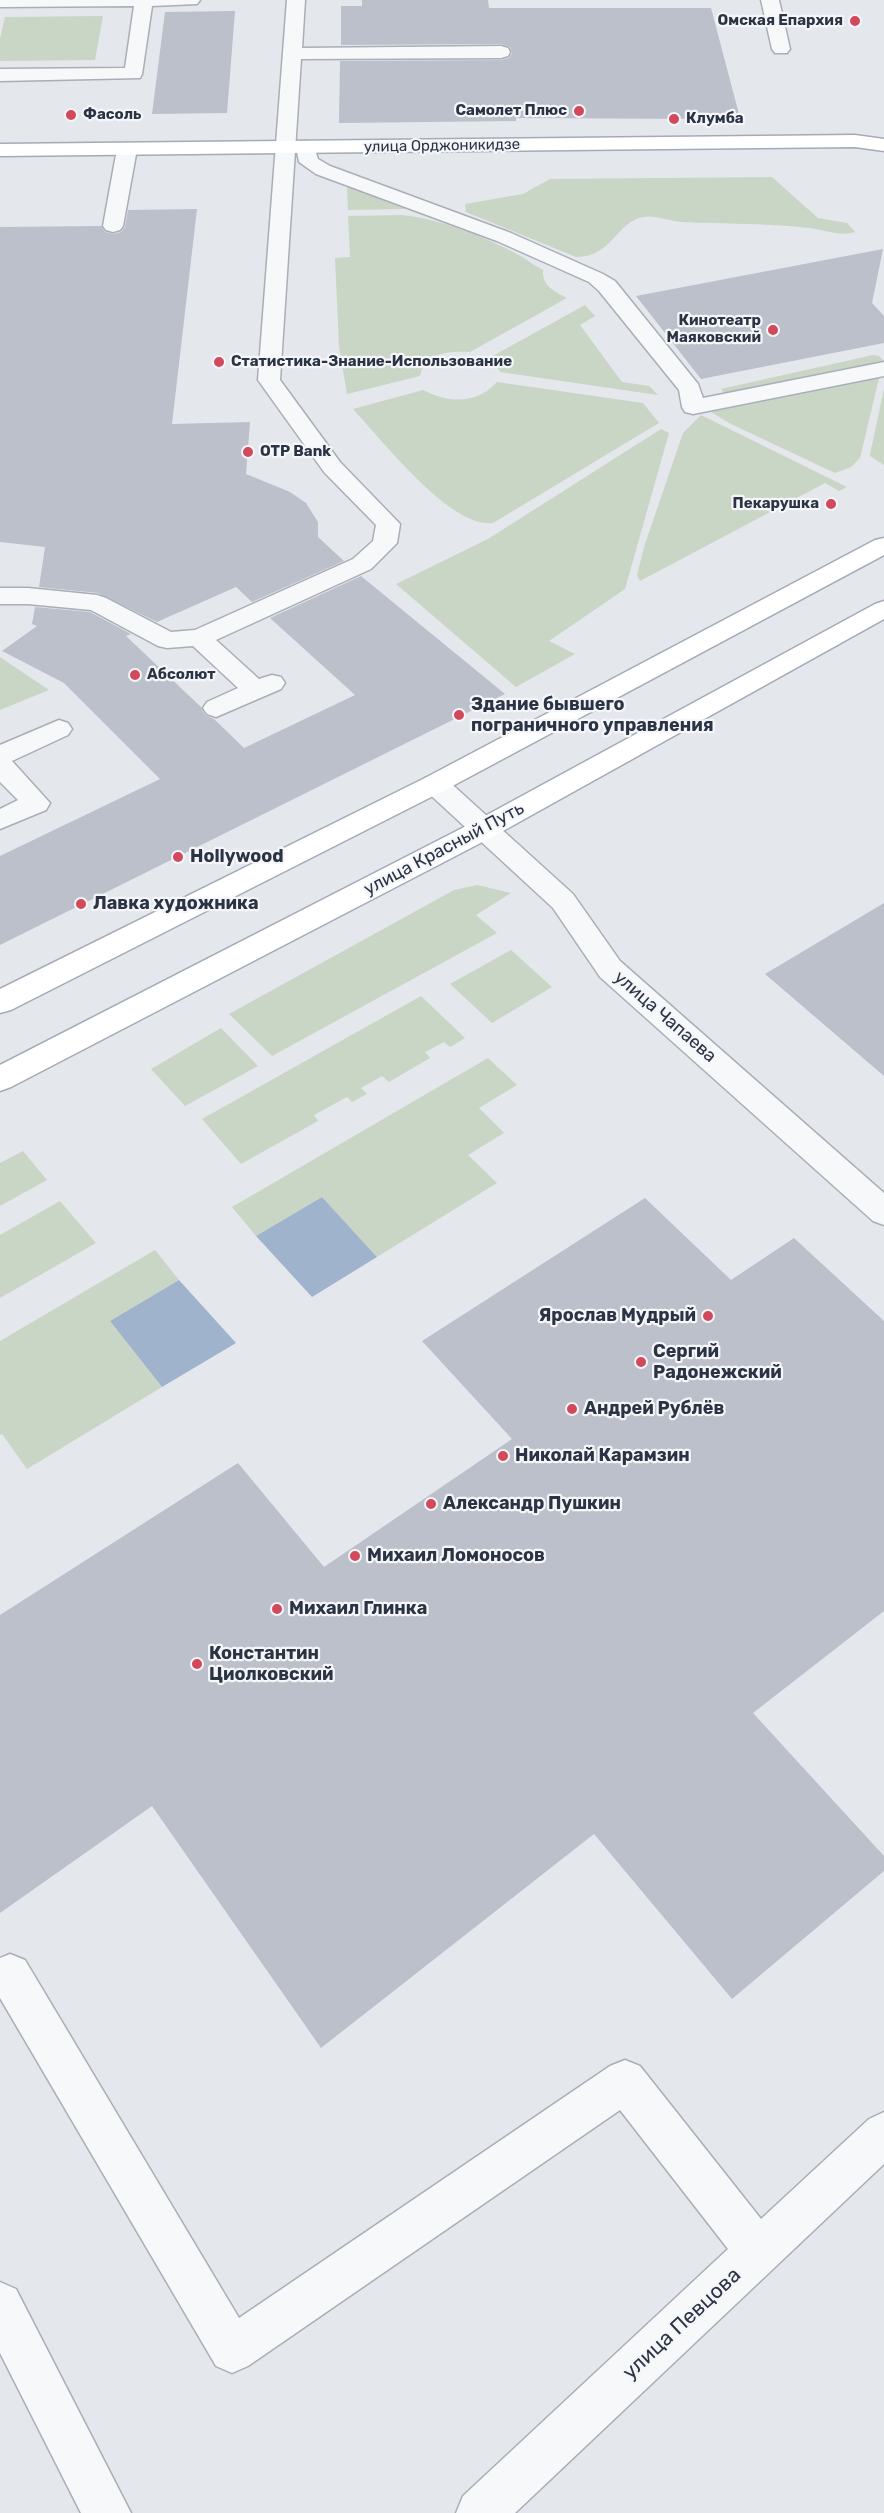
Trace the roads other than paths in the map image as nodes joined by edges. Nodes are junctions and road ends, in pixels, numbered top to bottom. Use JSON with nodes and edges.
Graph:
{"nodes":[{"id":1,"x":191,"y":0,"type":"edge"},
{"id":2,"x":296,"y":0,"type":"edge"},
{"id":3,"x":770,"y":0,"type":"edge"},
{"id":4,"x":98,"y":1,"type":"edge"},
{"id":5,"x":144,"y":1,"type":"edge"},
{"id":6,"x":0,"y":2,"type":"edge"},
{"id":7,"x":781,"y":49,"type":"dead end"},
{"id":8,"x":501,"y":52,"type":"dead end"},
{"id":9,"x":292,"y":54,"type":"junction"},
{"id":10,"x":0,"y":75,"type":"edge"},
{"id":11,"x":884,"y":130,"type":"edge"},
{"id":12,"x":855,"y":141,"type":"junction"},
{"id":13,"x":884,"y":145,"type":"edge"},
{"id":14,"x":306,"y":147,"type":"junction"},
{"id":15,"x":285,"y":148,"type":"junction"},
{"id":16,"x":127,"y":149,"type":"junction"},
{"id":17,"x":0,"y":150,"type":"edge"},
{"id":18,"x":113,"y":226,"type":"dead end"},
{"id":19,"x":884,"y":369,"type":"edge"},
{"id":20,"x":884,"y":545,"type":"edge"},
{"id":21,"x":0,"y":596,"type":"edge"},
{"id":22,"x":884,"y":609,"type":"edge"},
{"id":23,"x":199,"y":638,"type":"junction"},
{"id":24,"x":216,"y":708,"type":"dead end"},
{"id":25,"x":59,"y":729,"type":"dead end"},
{"id":26,"x":0,"y":756,"type":"edge"},
{"id":27,"x":0,"y":765,"type":"edge"},
{"id":28,"x":435,"y":784,"type":"junction"},
{"id":29,"x":0,"y":820,"type":"edge"},
{"id":30,"x":484,"y":830,"type":"junction"},
{"id":31,"x":0,"y":1002,"type":"edge"},
{"id":32,"x":0,"y":1079,"type":"edge"},
{"id":33,"x":884,"y":1212,"type":"edge"},
{"id":34,"x":10,"y":1975,"type":"dead end"},
{"id":35,"x":884,"y":2134,"type":"edge"},
{"id":36,"x":759,"y":2252,"type":"junction"},
{"id":37,"x":0,"y":2305,"type":"edge"},
{"id":38,"x":107,"y":2513,"type":"edge"},
{"id":39,"x":480,"y":2513,"type":"edge"}],
"edges":[{"from":1,"to":5,"type":"street"},
{"from":2,"to":9,"type":"street"},
{"from":3,"to":7,"type":"street"},
{"from":4,"to":5,"type":"street"},
{"from":4,"to":6,"type":"street"},
{"from":5,"to":10,"type":"street"},
{"from":8,"to":9,"type":"street"},
{"from":9,"to":15,"type":"street"},
{"from":11,"to":12,"type":"main road"},
{"from":12,"to":13,"type":"main road","name":"улица Орджоникидзе"},
{"from":12,"to":14,"type":"main road","name":"улица Орджоникидзе"},
{"from":14,"to":15,"type":"main road","name":"улица Орджоникидзе"},
{"from":14,"to":19,"type":"street"},
{"from":15,"to":16,"type":"main road","name":"улица Орджоникидзе"},
{"from":15,"to":23,"type":"street"},
{"from":16,"to":17,"type":"main road","name":"улица Орджоникидзе"},
{"from":16,"to":18,"type":"street"},
{"from":20,"to":28,"type":"main road"},
{"from":21,"to":23,"type":"street"},
{"from":22,"to":30,"type":"main road","name":"улица Красный Путь"},
{"from":23,"to":24,"type":"street"},
{"from":25,"to":26,"type":"street"},
{"from":27,"to":29,"type":"street"},
{"from":28,"to":30,"type":"street","name":"улица Чапаева"},
{"from":28,"to":31,"type":"main road"},
{"from":30,"to":32,"type":"main road","name":"улица Красный Путь"},
{"from":30,"to":33,"type":"street","name":"улица Чапаева"},
{"from":34,"to":36,"type":"street"},
{"from":35,"to":36,"type":"street","name":"улица Певцова"},
{"from":36,"to":39,"type":"street","name":"улица Певцова"},
{"from":37,"to":38,"type":"street"}]}
